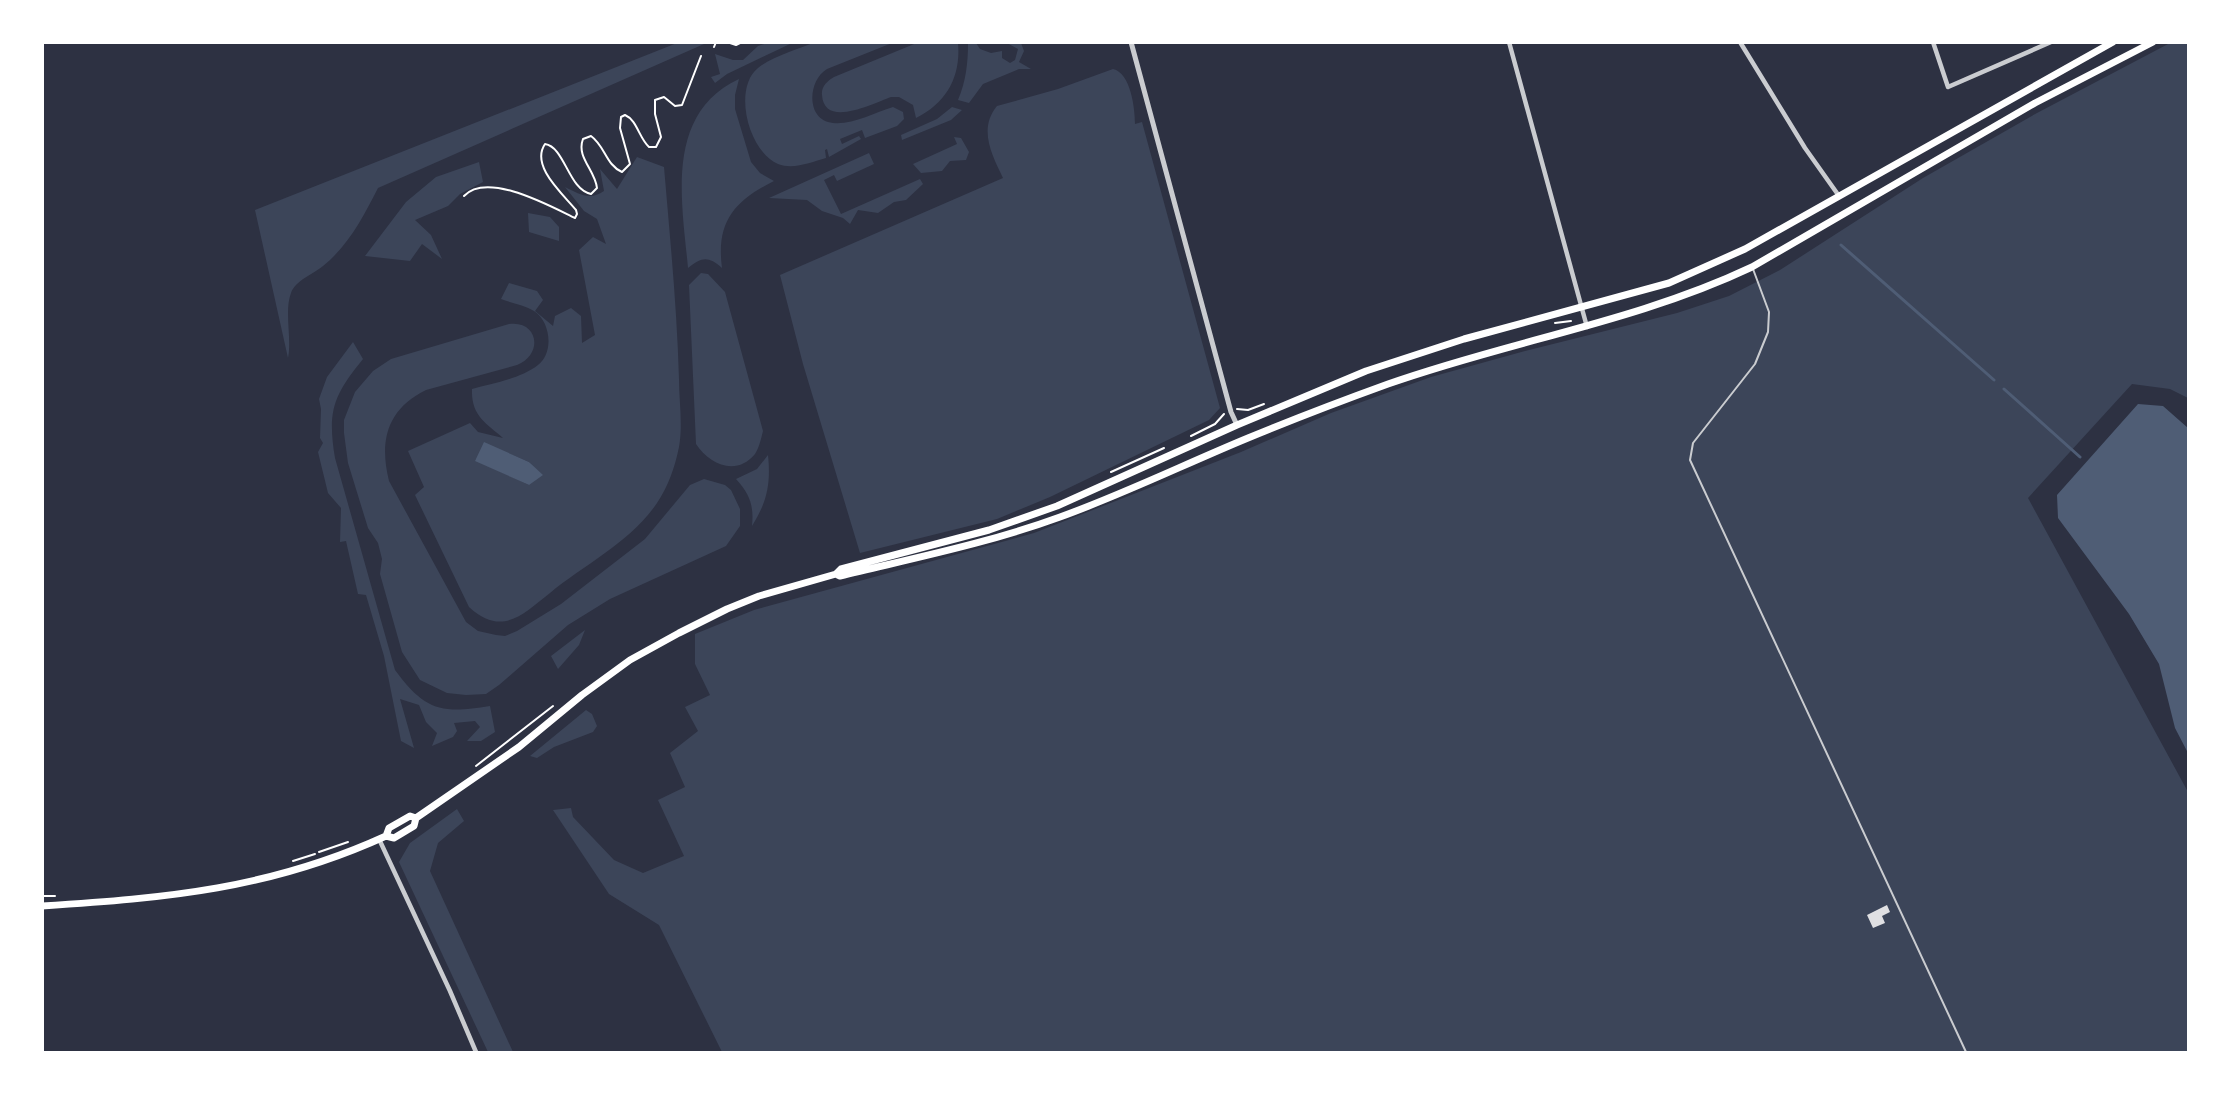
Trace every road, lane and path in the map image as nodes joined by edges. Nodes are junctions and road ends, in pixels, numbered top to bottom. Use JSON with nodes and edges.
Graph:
{"nodes":[{"id":1,"x":716,"y":42,"type":"edge"},
{"id":2,"x":727,"y":42,"type":"edge"},
{"id":3,"x":742,"y":42,"type":"edge"},
{"id":4,"x":1131,"y":42,"type":"edge"},
{"id":5,"x":1509,"y":42,"type":"edge"},
{"id":6,"x":1740,"y":42,"type":"edge"},
{"id":7,"x":1933,"y":42,"type":"edge"},
{"id":8,"x":2051,"y":42,"type":"edge"},
{"id":9,"x":2112,"y":42,"type":"edge"},
{"id":10,"x":2152,"y":42,"type":"edge"},
{"id":11,"x":714,"y":46,"type":"dead end"},
{"id":12,"x":701,"y":56,"type":"dead end"},
{"id":13,"x":464,"y":196,"type":"dead end"},
{"id":14,"x":1838,"y":196,"type":"junction"},
{"id":15,"x":1752,"y":266,"type":"junction"},
{"id":16,"x":1582,"y":308,"type":"junction"},
{"id":17,"x":1554,"y":320,"type":"dead end"},
{"id":18,"x":1571,"y":326,"type":"dead end"},
{"id":19,"x":1587,"y":327,"type":"junction"},
{"id":20,"x":1237,"y":408,"type":"dead end"},
{"id":21,"x":1253,"y":408,"type":"dead end"},
{"id":22,"x":1223,"y":415,"type":"dead end"},
{"id":23,"x":1237,"y":425,"type":"junction"},
{"id":24,"x":1190,"y":436,"type":"dead end"},
{"id":25,"x":1166,"y":447,"type":"dead end"},
{"id":26,"x":1106,"y":474,"type":"dead end"},
{"id":27,"x":836,"y":574,"type":"junction"},
{"id":28,"x":554,"y":706,"type":"dead end"},
{"id":29,"x":473,"y":768,"type":"dead end"},
{"id":30,"x":416,"y":818,"type":"junction"},
{"id":31,"x":382,"y":837,"type":"junction"},
{"id":32,"x":350,"y":841,"type":"dead end"},
{"id":33,"x":292,"y":861,"type":"dead end"},
{"id":34,"x":42,"y":906,"type":"edge"},
{"id":35,"x":476,"y":1052,"type":"edge"},
{"id":36,"x":1966,"y":1052,"type":"edge"}],
"edges":[{"from":1,"to":11,"type":"path"},
{"from":2,"to":3,"type":"path"},
{"from":4,"to":23,"type":"street"},
{"from":5,"to":16,"type":"street"},
{"from":6,"to":14,"type":"street"},
{"from":7,"to":8,"type":"street"},
{"from":9,"to":14,"type":"main road"},
{"from":10,"to":15,"type":"main road"},
{"from":12,"to":13,"type":"path"},
{"from":14,"to":16,"type":"main road"},
{"from":15,"to":19,"type":"main road"},
{"from":15,"to":36,"type":"lane"},
{"from":16,"to":19,"type":"street"},
{"from":16,"to":23,"type":"main road"},
{"from":17,"to":18,"type":"path"},
{"from":19,"to":27,"type":"main road"},
{"from":20,"to":21,"type":"path"},
{"from":22,"to":24,"type":"path"},
{"from":23,"to":27,"type":"main road"},
{"from":25,"to":26,"type":"path"},
{"from":27,"to":30,"type":"main road"},
{"from":28,"to":29,"type":"path"},
{"from":30,"to":31,"type":"main road"},
{"from":30,"to":31,"type":"main road"},
{"from":31,"to":34,"type":"main road"},
{"from":31,"to":35,"type":"street"},
{"from":32,"to":33,"type":"path"}]}
